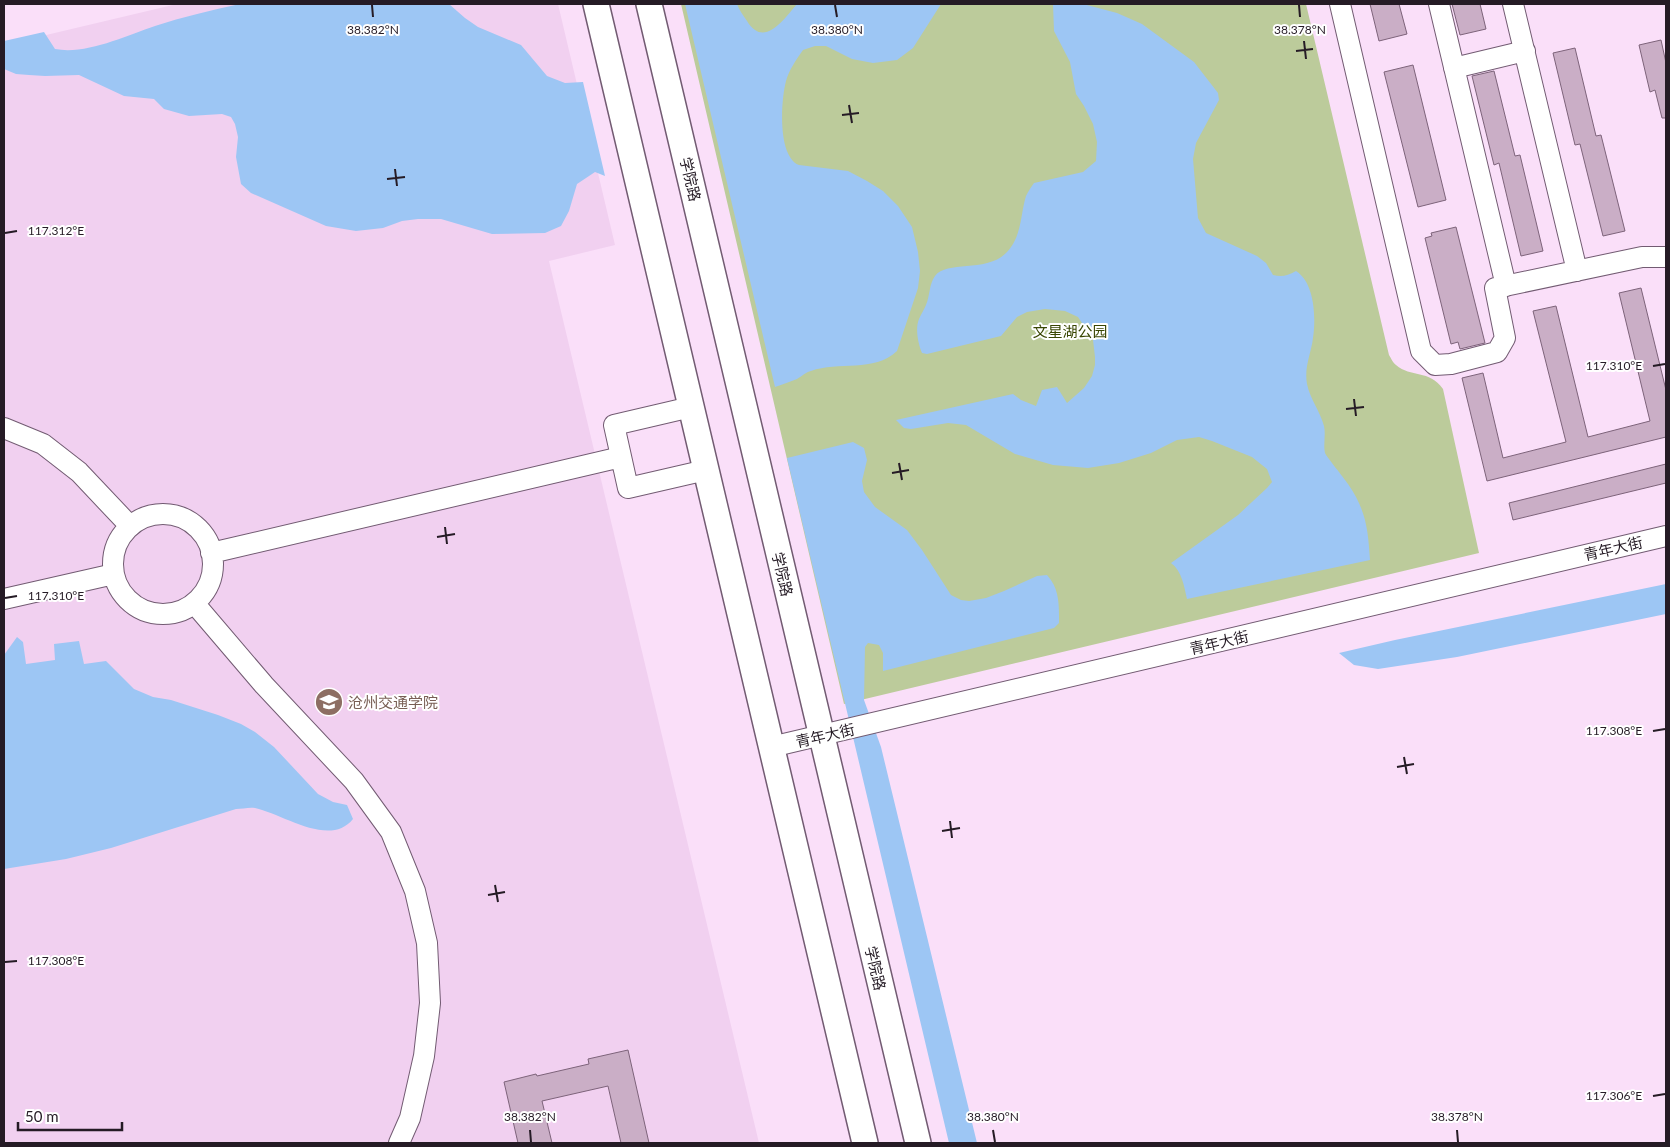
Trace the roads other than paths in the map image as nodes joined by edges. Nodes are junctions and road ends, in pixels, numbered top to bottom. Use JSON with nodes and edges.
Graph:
{"nodes":[{"id":1,"x":596,"y":4,"type":"edge"},
{"id":2,"x":649,"y":4,"type":"edge"},
{"id":3,"x":1340,"y":4,"type":"edge"},
{"id":4,"x":1439,"y":4,"type":"edge"},
{"id":5,"x":1513,"y":4,"type":"edge"},
{"id":6,"x":1525,"y":51,"type":"junction"},
{"id":7,"x":1454,"y":68,"type":"junction"},
{"id":8,"x":1666,"y":257,"type":"edge"},
{"id":9,"x":1577,"y":271,"type":"junction"},
{"id":10,"x":1506,"y":286,"type":"junction"},
{"id":11,"x":691,"y":407,"type":"junction"},
{"id":12,"x":4,"y":428,"type":"edge"},
{"id":13,"x":621,"y":457,"type":"junction"},
{"id":14,"x":706,"y":470,"type":"junction"},
{"id":15,"x":130,"y":526,"type":"junction"},
{"id":16,"x":1666,"y":536,"type":"edge"},
{"id":17,"x":211,"y":553,"type":"junction"},
{"id":18,"x":114,"y":574,"type":"junction"},
{"id":19,"x":4,"y":599,"type":"edge"},
{"id":20,"x":194,"y":603,"type":"junction"},
{"id":21,"x":821,"y":736,"type":"junction"},
{"id":22,"x":771,"y":747,"type":"junction"},
{"id":23,"x":399,"y":1143,"type":"edge"},
{"id":24,"x":865,"y":1143,"type":"edge"},
{"id":25,"x":918,"y":1143,"type":"edge"}],
"edges":[{"from":1,"to":11,"type":"main road"},
{"from":2,"to":21,"type":"main road","name":"学院路"},
{"from":3,"to":10,"type":"street"},
{"from":4,"to":7,"type":"street"},
{"from":5,"to":6,"type":"street"},
{"from":6,"to":7,"type":"street"},
{"from":6,"to":9,"type":"street"},
{"from":7,"to":10,"type":"street"},
{"from":8,"to":9,"type":"street"},
{"from":9,"to":10,"type":"street"},
{"from":11,"to":13,"type":"street"},
{"from":11,"to":14,"type":"main road"},
{"from":12,"to":15,"type":"street"},
{"from":13,"to":14,"type":"street"},
{"from":13,"to":17,"type":"street"},
{"from":14,"to":22,"type":"main road"},
{"from":15,"to":17,"type":"street"},
{"from":15,"to":18,"type":"street"},
{"from":16,"to":21,"type":"street","name":"青年大街"},
{"from":17,"to":20,"type":"street"},
{"from":18,"to":19,"type":"street"},
{"from":18,"to":20,"type":"street"},
{"from":20,"to":23,"type":"street"},
{"from":21,"to":22,"type":"street","name":"青年大街"},
{"from":21,"to":25,"type":"main road","name":"学院路"},
{"from":22,"to":24,"type":"main road"}]}
